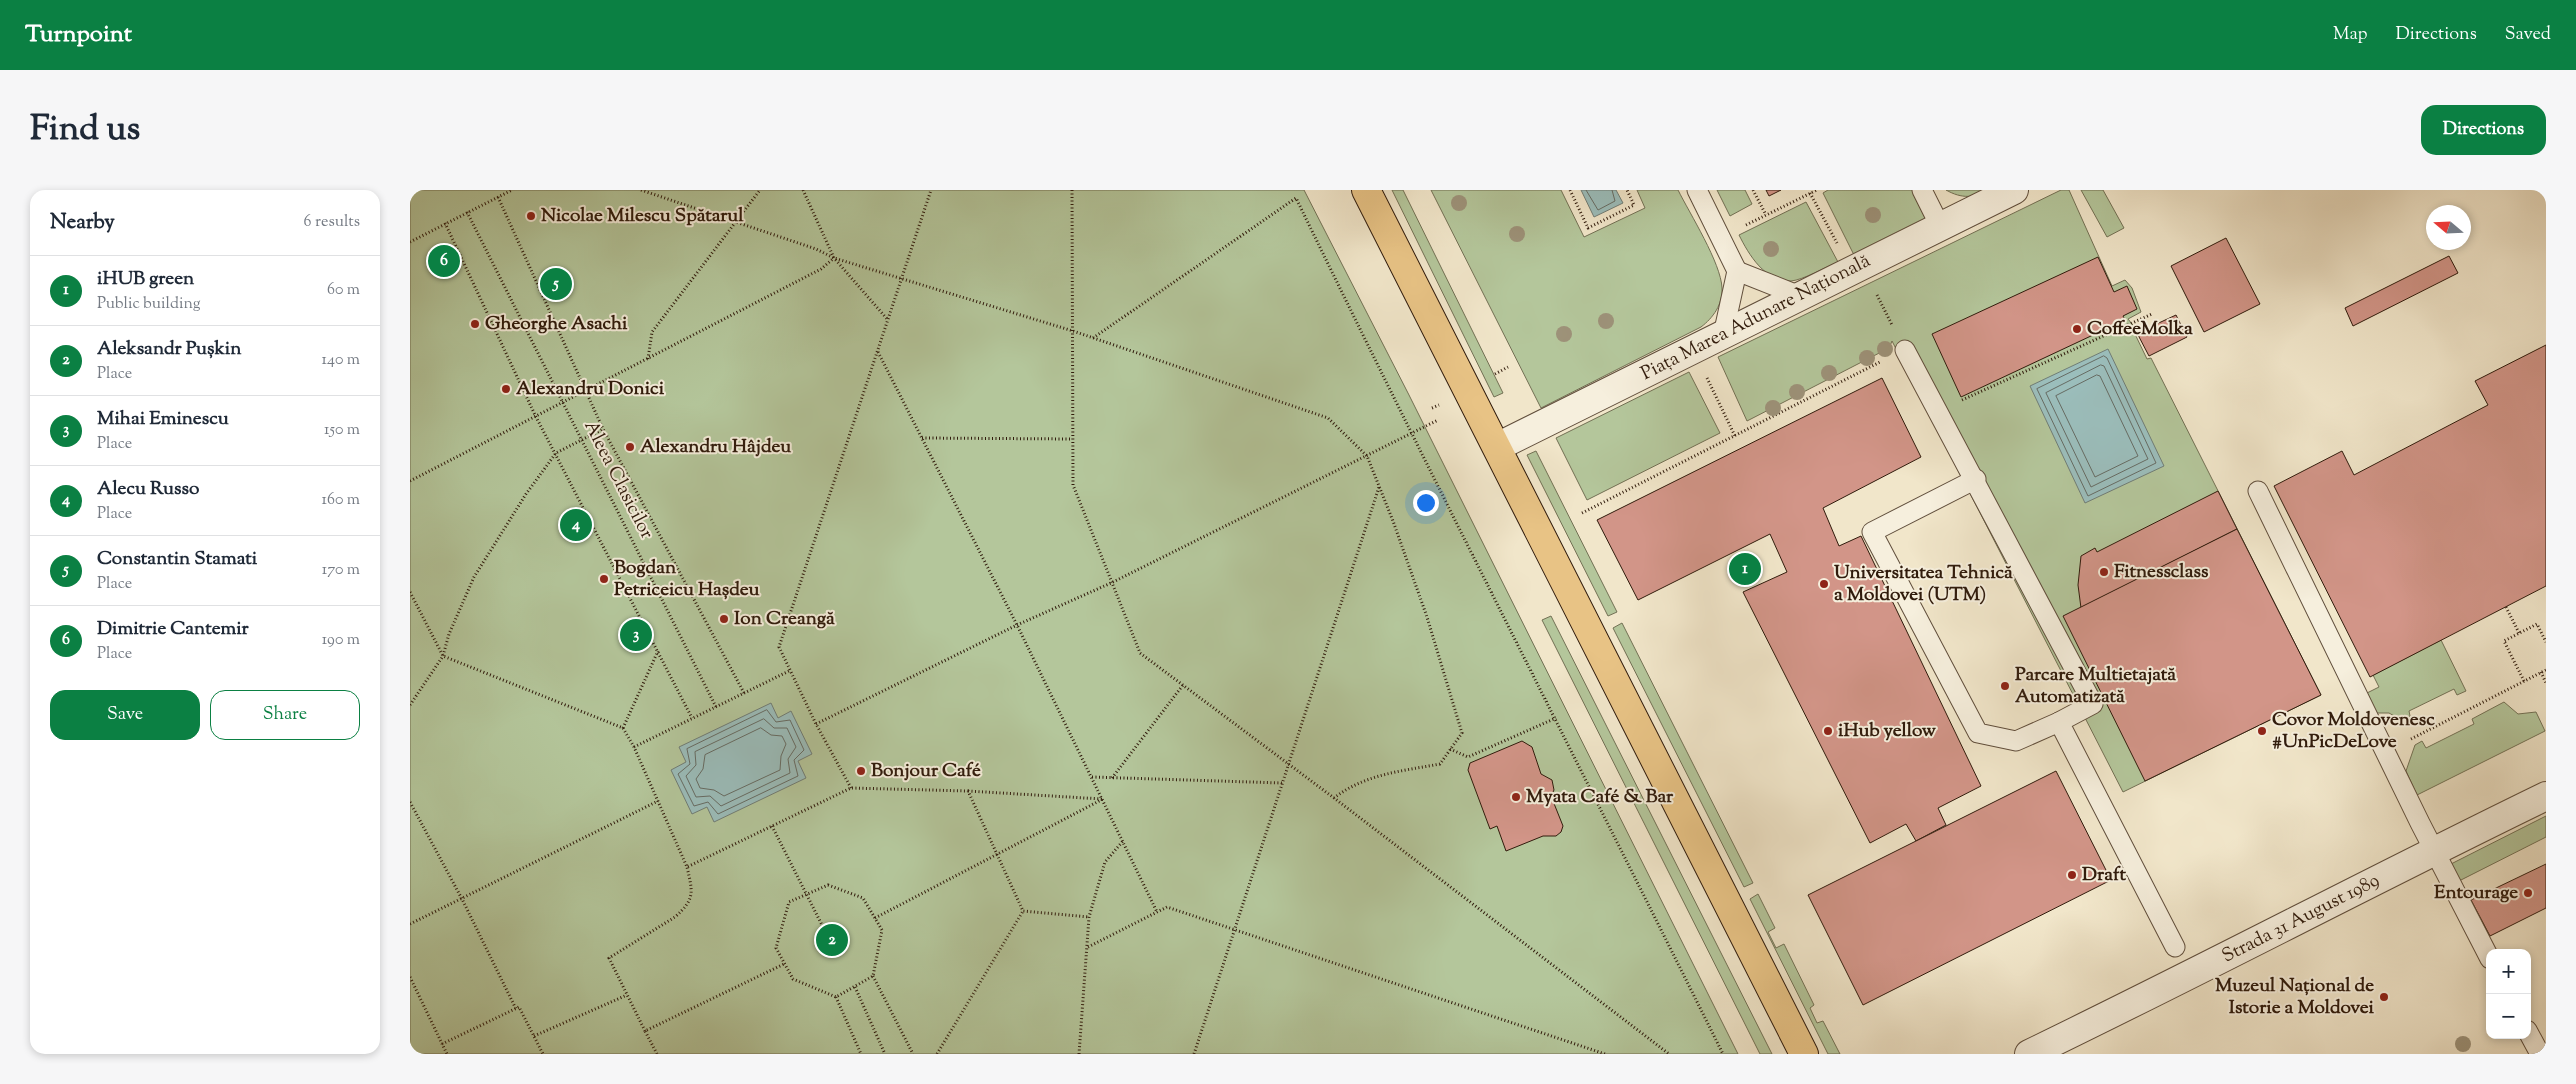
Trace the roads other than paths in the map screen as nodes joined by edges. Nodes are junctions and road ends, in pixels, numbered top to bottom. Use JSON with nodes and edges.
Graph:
{"nodes":[{"id":1,"x":1366,"y":190,"type":"edge"},
{"id":2,"x":1698,"y":190,"type":"edge"},
{"id":3,"x":1922,"y":190,"type":"edge"},
{"id":4,"x":2014,"y":190,"type":"edge"},
{"id":5,"x":1940,"y":226,"type":"junction"},
{"id":6,"x":1737,"y":271,"type":"junction"},
{"id":7,"x":1800,"y":296,"type":"junction"},
{"id":8,"x":1723,"y":334,"type":"junction"},
{"id":9,"x":1905,"y":350,"type":"road end"},
{"id":10,"x":1497,"y":447,"type":"junction"},
{"id":11,"x":1976,"y":479,"type":"junction"},
{"id":12,"x":2258,"y":491,"type":"dead end"},
{"id":13,"x":2059,"y":722,"type":"junction"},
{"id":14,"x":2546,"y":796,"type":"edge"},
{"id":15,"x":2434,"y":850,"type":"junction"},
{"id":16,"x":2175,"y":948,"type":"dead end"},
{"id":17,"x":2486,"y":950,"type":"edge"},
{"id":18,"x":2531,"y":1037,"type":"edge"},
{"id":19,"x":1804,"y":1054,"type":"edge"},
{"id":20,"x":2029,"y":1054,"type":"edge"},
{"id":21,"x":2540,"y":1054,"type":"edge"}],
"edges":[{"from":1,"to":10,"type":"main road"},
{"from":2,"to":6,"type":"lane"},
{"from":3,"to":5,"type":"lane"},
{"from":4,"to":5,"type":"street","name":"Piața Marea Adunare Națională"},
{"from":5,"to":7,"type":"street","name":"Piața Marea Adunare Națională"},
{"from":6,"to":7,"type":"lane"},
{"from":6,"to":8,"type":"lane"},
{"from":7,"to":8,"type":"street","name":"Piața Marea Adunare Națională"},
{"from":8,"to":10,"type":"street","name":"Piața Marea Adunare Națională"},
{"from":9,"to":11,"type":"lane"},
{"from":10,"to":19,"type":"main road"},
{"from":11,"to":13,"type":"lane"},
{"from":11,"to":13,"type":"lane"},
{"from":12,"to":15,"type":"lane"},
{"from":13,"to":16,"type":"lane"},
{"from":14,"to":15,"type":"street","name":"Strada 31 August 1989"},
{"from":15,"to":17,"type":"lane"},
{"from":15,"to":20,"type":"street","name":"Strada 31 August 1989"},
{"from":18,"to":21,"type":"lane"}]}
